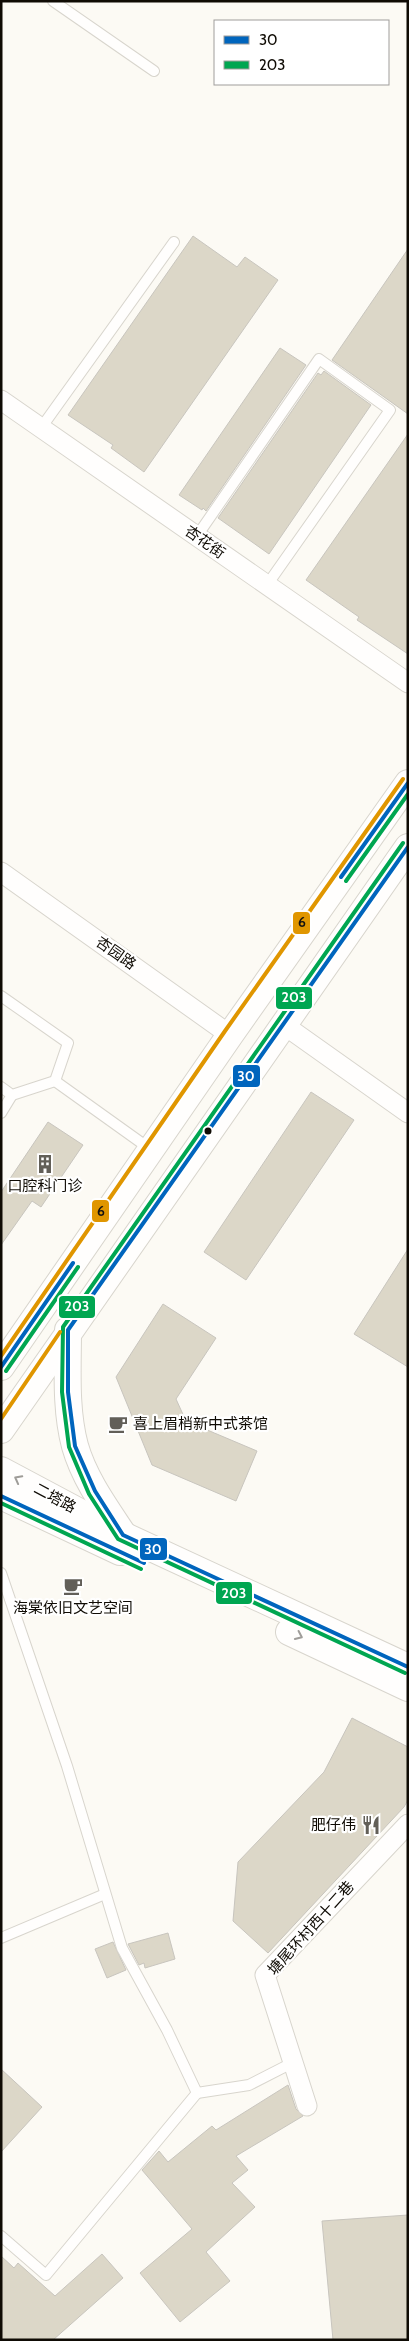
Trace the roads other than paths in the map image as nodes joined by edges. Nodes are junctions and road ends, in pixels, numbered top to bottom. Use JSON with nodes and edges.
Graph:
{"nodes":[{"id":1,"x":53,"y":1,"type":"edge"},
{"id":2,"x":154,"y":71,"type":"dead end"},
{"id":3,"x":174,"y":242,"type":"dead end"},
{"id":4,"x":1,"y":400,"type":"edge"},
{"id":5,"x":41,"y":428,"type":"junction"},
{"id":6,"x":197,"y":536,"type":"junction"},
{"id":7,"x":267,"y":585,"type":"junction"},
{"id":8,"x":408,"y":683,"type":"edge"},
{"id":9,"x":408,"y":783,"type":"edge"},
{"id":10,"x":408,"y":847,"type":"edge"},
{"id":11,"x":1,"y":872,"type":"edge"},
{"id":12,"x":1,"y":996,"type":"edge"},
{"id":13,"x":284,"y":1025,"type":"junction"},
{"id":14,"x":230,"y":1035,"type":"junction"},
{"id":15,"x":55,"y":1081,"type":"junction"},
{"id":16,"x":1,"y":1088,"type":"edge"},
{"id":17,"x":12,"y":1095,"type":"junction"},
{"id":18,"x":1,"y":1113,"type":"edge"},
{"id":19,"x":408,"y":1113,"type":"edge"},
{"id":20,"x":151,"y":1149,"type":"junction"},
{"id":21,"x":68,"y":1330,"type":"junction"},
{"id":22,"x":1,"y":1367,"type":"edge"},
{"id":23,"x":1,"y":1430,"type":"edge"},
{"id":24,"x":1,"y":1470,"type":"edge"},
{"id":25,"x":1,"y":1496,"type":"edge"},
{"id":26,"x":123,"y":1535,"type":"junction"},
{"id":27,"x":1,"y":1573,"type":"edge"},
{"id":28,"x":408,"y":1666,"type":"edge"},
{"id":29,"x":408,"y":1688,"type":"edge"},
{"id":30,"x":408,"y":1824,"type":"edge"},
{"id":31,"x":106,"y":1894,"type":"junction"},
{"id":32,"x":1,"y":1938,"type":"edge"},
{"id":33,"x":294,"y":2062,"type":"junction"},
{"id":34,"x":197,"y":2094,"type":"junction"},
{"id":35,"x":307,"y":2106,"type":"dead end"},
{"id":36,"x":1,"y":2236,"type":"edge"}],
"edges":[{"from":1,"to":2,"type":"lane"},
{"from":3,"to":5,"type":"lane"},
{"from":4,"to":5,"type":"street","name":"杏花街"},
{"from":5,"to":6,"type":"street","name":"杏花街"},
{"from":6,"to":7,"type":"street","name":"杏花街"},
{"from":6,"to":7,"type":"lane"},
{"from":7,"to":8,"type":"street","name":"杏花街"},
{"from":9,"to":14,"type":"main road"},
{"from":10,"to":13,"type":"main road"},
{"from":11,"to":14,"type":"street","name":"杏园路"},
{"from":12,"to":15,"type":"lane"},
{"from":13,"to":19,"type":"street"},
{"from":13,"to":21,"type":"main road"},
{"from":14,"to":20,"type":"main road"},
{"from":15,"to":17,"type":"lane"},
{"from":15,"to":20,"type":"lane"},
{"from":16,"to":17,"type":"lane"},
{"from":17,"to":18,"type":"lane"},
{"from":20,"to":22,"type":"main road"},
{"from":21,"to":23,"type":"main road"},
{"from":21,"to":26,"type":"main road"},
{"from":26,"to":24,"type":"main road","name":"二塔路","one_way":true},
{"from":25,"to":29,"type":"main road","name":"二塔路","one_way":true},
{"from":26,"to":28,"type":"main road","name":"二塔路"},
{"from":27,"to":31,"type":"lane"},
{"from":30,"to":33,"type":"street","name":"塘尾环村西十二巷"},
{"from":31,"to":32,"type":"lane"},
{"from":31,"to":34,"type":"lane"},
{"from":33,"to":34,"type":"lane"},
{"from":33,"to":35,"type":"street","name":"塘尾环村西十二巷"},
{"from":34,"to":36,"type":"lane"}]}
